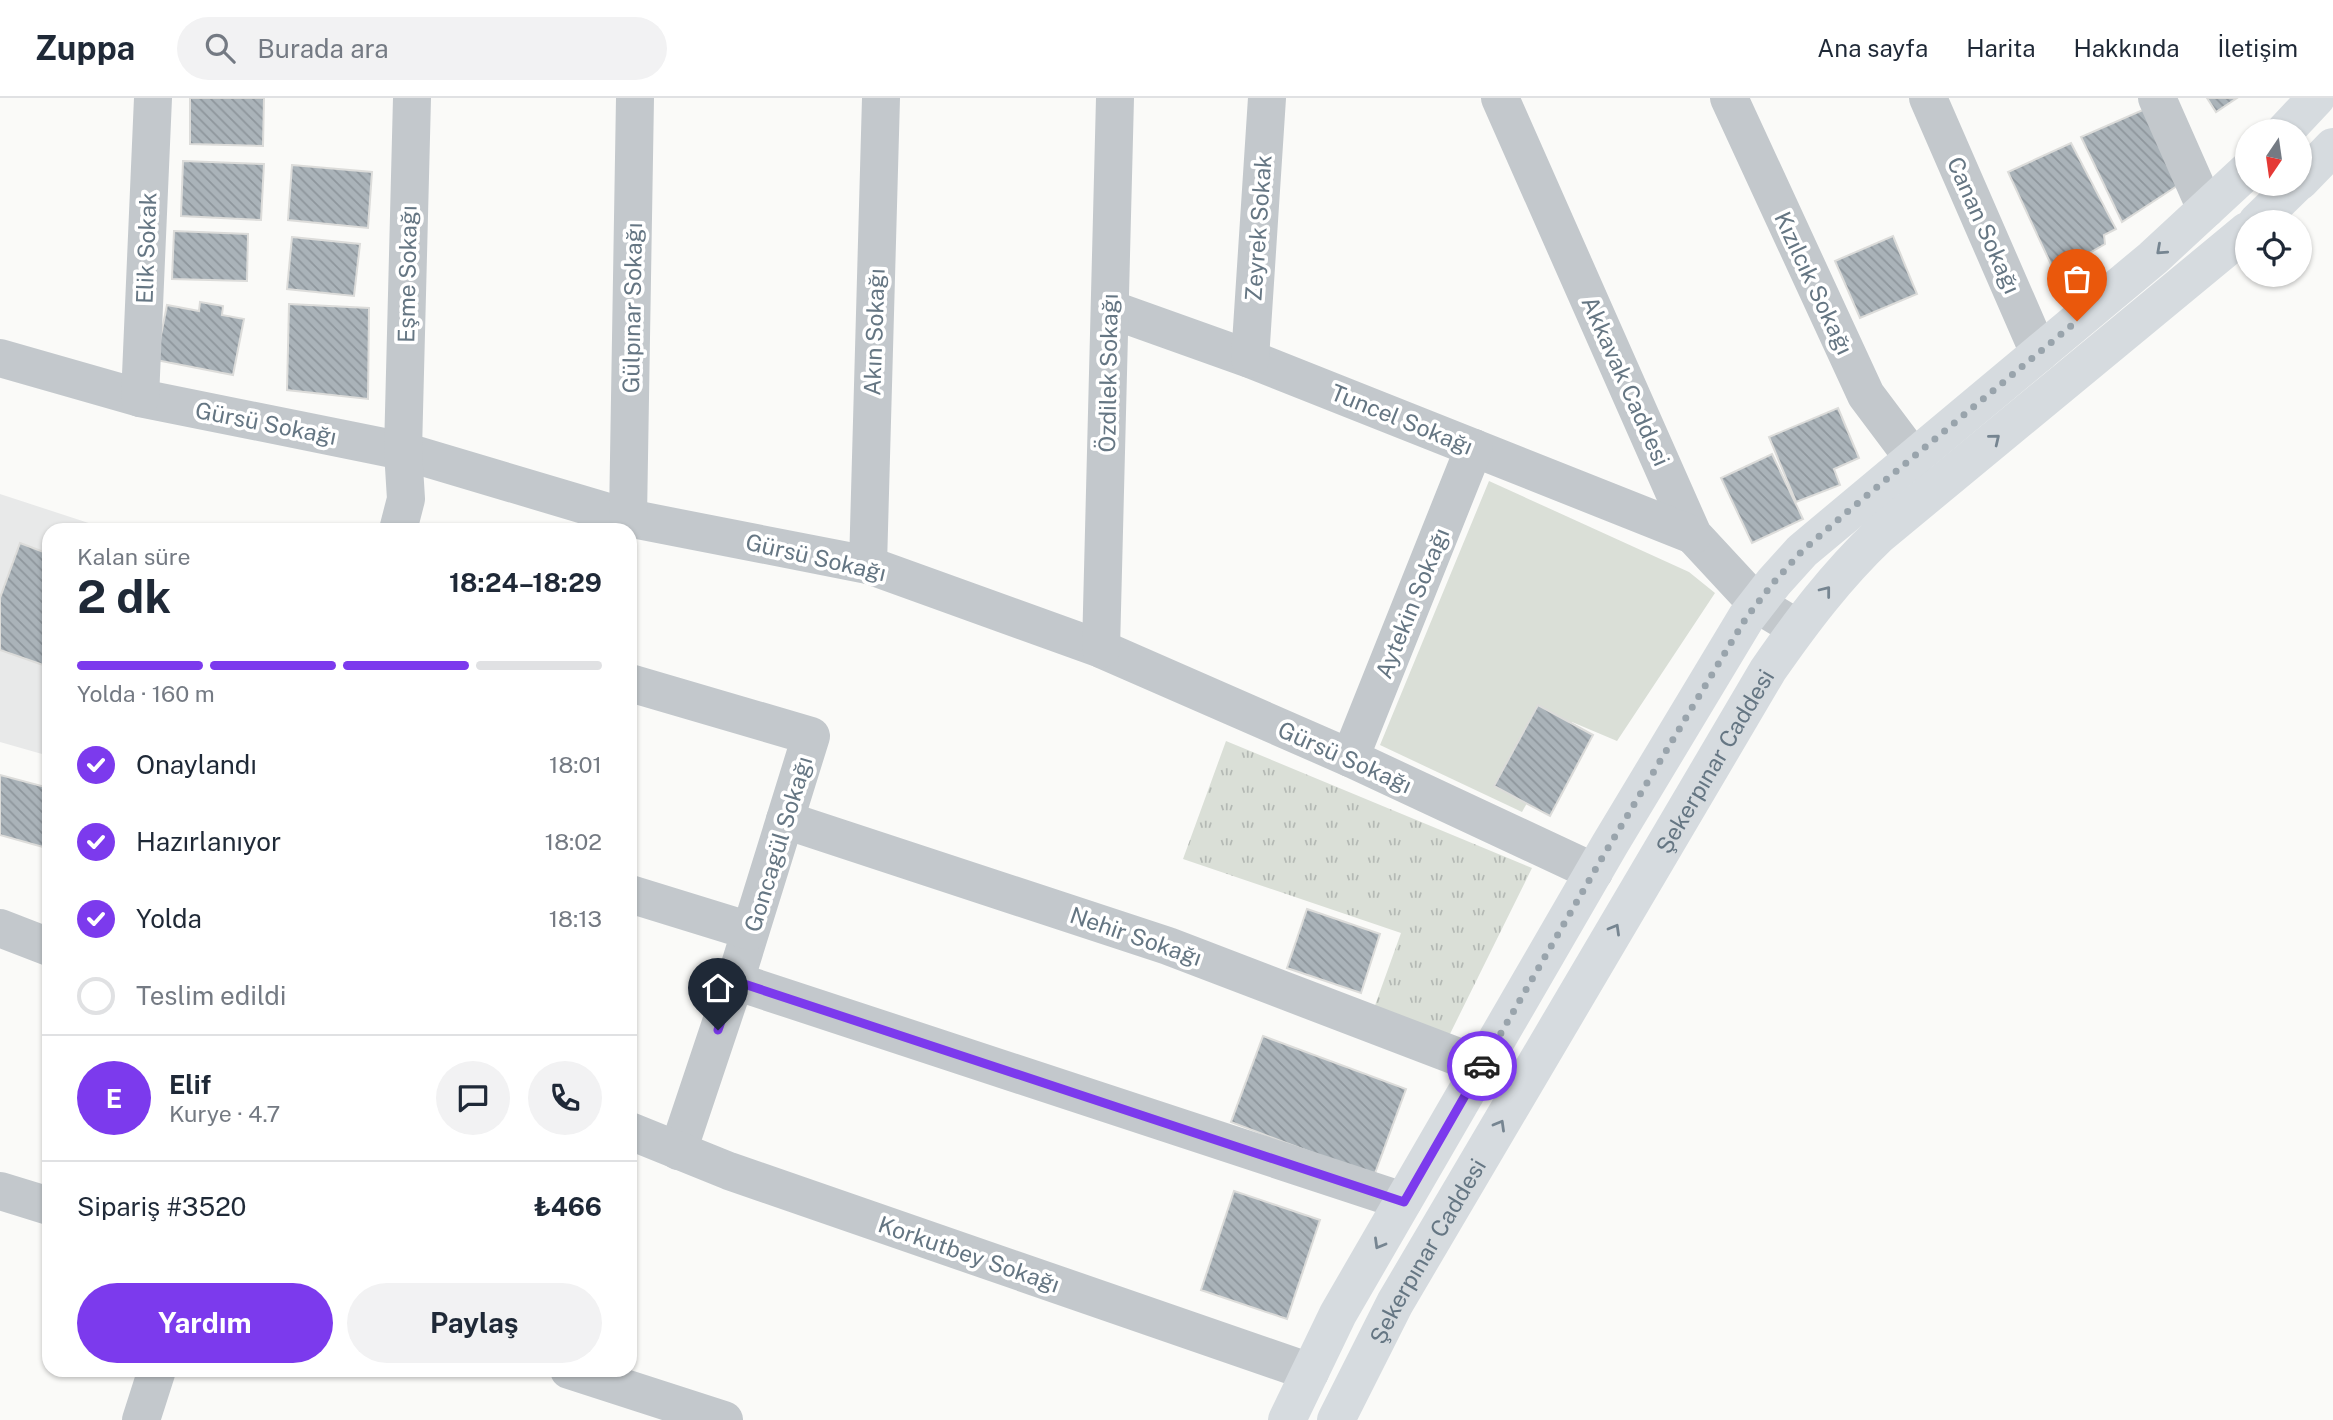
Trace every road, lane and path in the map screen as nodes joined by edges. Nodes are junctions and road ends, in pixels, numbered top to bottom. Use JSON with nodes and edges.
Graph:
{"nodes":[{"id":1,"x":153,"y":98,"type":"edge"},
{"id":2,"x":411,"y":98,"type":"edge"},
{"id":3,"x":635,"y":98,"type":"edge"},
{"id":4,"x":881,"y":98,"type":"edge"},
{"id":5,"x":1115,"y":98,"type":"edge"},
{"id":6,"x":1267,"y":98,"type":"edge"},
{"id":7,"x":1500,"y":98,"type":"edge"},
{"id":8,"x":1729,"y":98,"type":"edge"},
{"id":9,"x":1928,"y":98,"type":"edge"},
{"id":10,"x":2157,"y":98,"type":"edge"},
{"id":11,"x":2316,"y":98,"type":"edge"},
{"id":12,"x":2296,"y":119,"type":"edge"},
{"id":13,"x":2333,"y":147,"type":"edge"},
{"id":14,"x":2312,"y":168,"type":"edge"},
{"id":15,"x":2235,"y":182,"type":"edge"},
{"id":16,"x":2284,"y":196,"type":"edge"},
{"id":17,"x":2206,"y":209,"type":"junction"},
{"id":18,"x":2269,"y":210,"type":"edge"},
{"id":19,"x":2235,"y":241,"type":"edge"},
{"id":20,"x":1110,"y":309,"type":"junction"},
{"id":21,"x":2039,"y":353,"type":"junction"},
{"id":22,"x":0,"y":358,"type":"edge"},
{"id":23,"x":1250,"y":359,"type":"junction"},
{"id":24,"x":140,"y":398,"type":"junction"},
{"id":25,"x":1474,"y":448,"type":"junction"},
{"id":26,"x":403,"y":451,"type":"junction"},
{"id":27,"x":1914,"y":459,"type":"junction"},
{"id":28,"x":628,"y":518,"type":"junction"},
{"id":29,"x":400,"y":523,"type":"edge"},
{"id":30,"x":1692,"y":535,"type":"junction"},
{"id":31,"x":868,"y":565,"type":"junction"},
{"id":32,"x":1757,"y":604,"type":"junction"},
{"id":33,"x":1797,"y":628,"type":"junction"},
{"id":34,"x":1101,"y":649,"type":"junction"},
{"id":35,"x":637,"y":685,"type":"edge"},
{"id":36,"x":1350,"y":758,"type":"junction"},
{"id":37,"x":785,"y":820,"type":"junction"},
{"id":38,"x":1594,"y":872,"type":"junction"},
{"id":39,"x":637,"y":896,"type":"edge"},
{"id":40,"x":0,"y":928,"type":"edge"},
{"id":41,"x":750,"y":931,"type":"junction"},
{"id":42,"x":42,"y":944,"type":"edge"},
{"id":43,"x":735,"y":981,"type":"junction"},
{"id":44,"x":1482,"y":1066,"type":"junction"},
{"id":45,"x":637,"y":1135,"type":"edge"},
{"id":46,"x":678,"y":1150,"type":"junction"},
{"id":47,"x":0,"y":1191,"type":"edge"},
{"id":48,"x":1404,"y":1202,"type":"junction"},
{"id":49,"x":42,"y":1204,"type":"edge"},
{"id":50,"x":1310,"y":1371,"type":"junction"},
{"id":51,"x":155,"y":1377,"type":"edge"},
{"id":52,"x":589,"y":1377,"type":"edge"},
{"id":53,"x":704,"y":1417,"type":"edge"},
{"id":54,"x":141,"y":1420,"type":"edge"},
{"id":55,"x":1286,"y":1420,"type":"edge"},
{"id":56,"x":1336,"y":1420,"type":"edge"}],
"edges":[{"from":1,"to":24,"type":"street","name":"Elik Sokak"},
{"from":2,"to":26,"type":"street","name":"Eşme Sokağı"},
{"from":3,"to":28,"type":"street","name":"Gülpınar Sokağı"},
{"from":4,"to":31,"type":"street","name":"Akın Sokağı"},
{"from":5,"to":20,"type":"street","name":"Özdilek Sokağı"},
{"from":6,"to":23,"type":"street","name":"Zeyrek Sokak"},
{"from":7,"to":30,"type":"street","name":"Akkavak Caddesi"},
{"from":8,"to":27,"type":"street","name":"Kızılcık Sokağı"},
{"from":9,"to":21,"type":"street","name":"Canan Sokağı"},
{"from":10,"to":17,"type":"street"},
{"from":11,"to":12,"type":"main road"},
{"from":13,"to":14,"type":"main road"},
{"from":15,"to":17,"type":"main road","name":"Şekerpınar Caddesi"},
{"from":16,"to":18,"type":"main road"},
{"from":17,"to":21,"type":"main road","name":"Şekerpınar Caddesi","one_way":true},
{"from":33,"to":19,"type":"main road","name":"Şekerpınar Caddesi","one_way":true},
{"from":20,"to":23,"type":"street","name":"Tuncel Sokağı"},
{"from":20,"to":34,"type":"street","name":"Özdilek Sokağı"},
{"from":21,"to":27,"type":"main road","name":"Şekerpınar Caddesi"},
{"from":22,"to":24,"type":"street","name":"Gürsü Sokağı"},
{"from":23,"to":25,"type":"street","name":"Tuncel Sokağı"},
{"from":24,"to":26,"type":"street","name":"Gürsü Sokağı"},
{"from":25,"to":30,"type":"street","name":"Tuncel Sokağı"},
{"from":25,"to":36,"type":"street","name":"Aytekin Sokağı"},
{"from":26,"to":28,"type":"street","name":"Gürsü Sokağı"},
{"from":26,"to":29,"type":"street","name":"Eşme Sokağı"},
{"from":27,"to":32,"type":"main road","name":"Şekerpınar Caddesi"},
{"from":28,"to":31,"type":"street","name":"Gürsü Sokağı"},
{"from":30,"to":32,"type":"street","name":"Akkavak Caddesi"},
{"from":31,"to":34,"type":"street","name":"Gürsü Sokağı"},
{"from":32,"to":33,"type":"street","name":"Akkavak Caddesi"},
{"from":32,"to":38,"type":"main road","name":"Şekerpınar Caddesi"},
{"from":56,"to":33,"type":"main road","name":"Şekerpınar Caddesi","one_way":true},
{"from":34,"to":36,"type":"street","name":"Gürsü Sokağı"},
{"from":35,"to":37,"type":"street","name":"Goncagül Sokağı"},
{"from":36,"to":38,"type":"street","name":"Gürsü Sokağı"},
{"from":37,"to":41,"type":"street","name":"Goncagül Sokağı"},
{"from":37,"to":44,"type":"street","name":"Nehir Sokağı"},
{"from":38,"to":44,"type":"main road","name":"Şekerpınar Caddesi"},
{"from":39,"to":41,"type":"street"},
{"from":40,"to":42,"type":"street"},
{"from":41,"to":43,"type":"street","name":"Goncagül Sokağı"},
{"from":43,"to":46,"type":"street","name":"Goncagül Sokağı"},
{"from":43,"to":48,"type":"street"},
{"from":44,"to":48,"type":"main road","name":"Şekerpınar Caddesi"},
{"from":45,"to":46,"type":"street","name":"Korkutbey Sokağı"},
{"from":46,"to":50,"type":"street","name":"Korkutbey Sokağı"},
{"from":47,"to":49,"type":"street"},
{"from":48,"to":50,"type":"main road","name":"Şekerpınar Caddesi","one_way":true},
{"from":50,"to":55,"type":"main road","name":"Şekerpınar Caddesi"},
{"from":51,"to":54,"type":"street"},
{"from":52,"to":53,"type":"street"}]}
